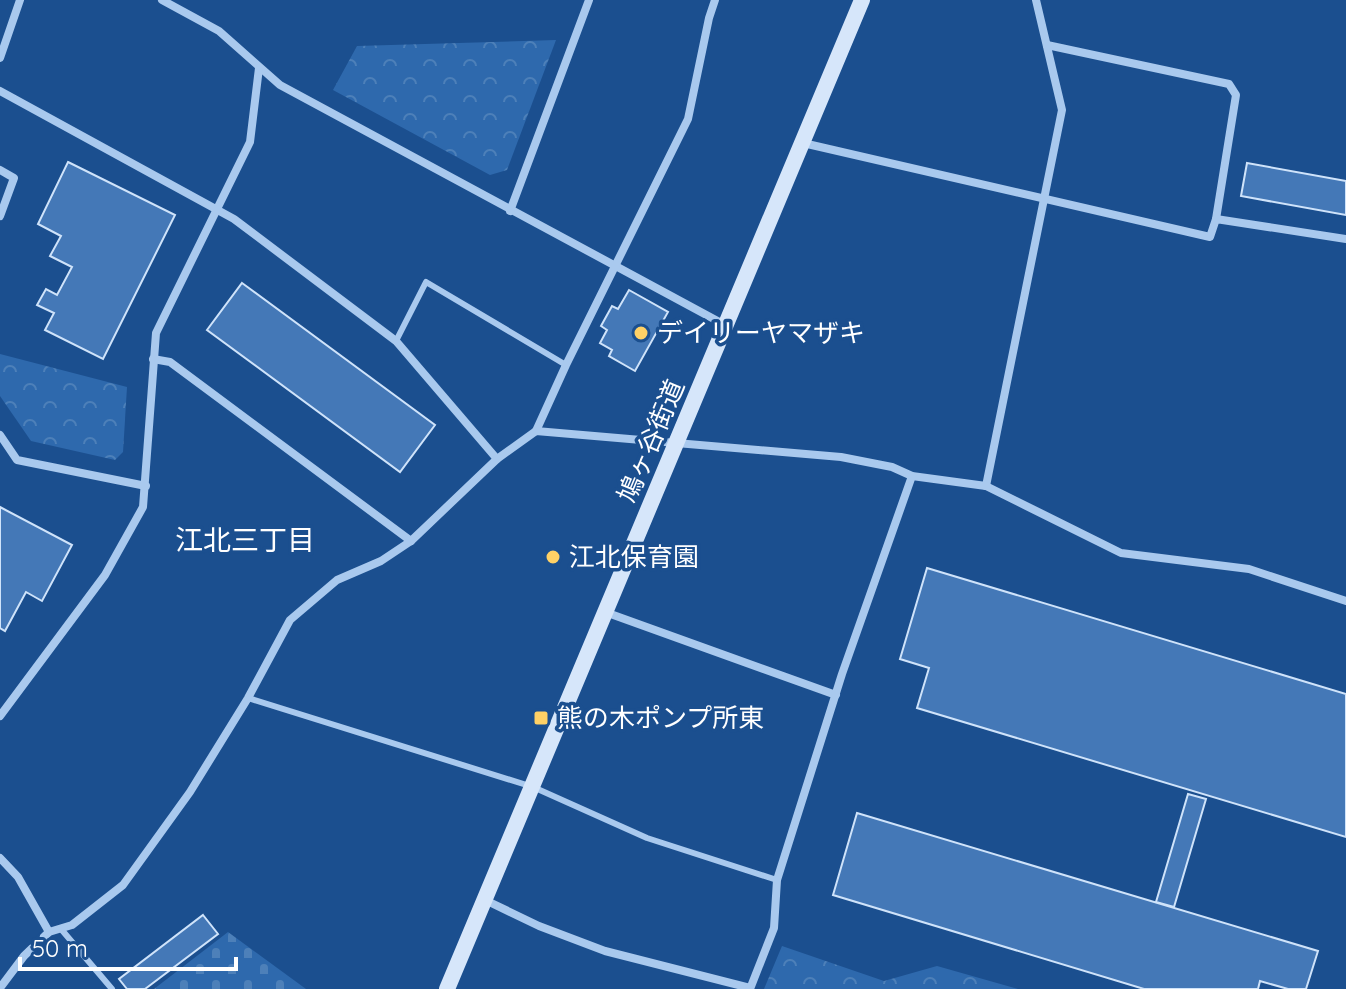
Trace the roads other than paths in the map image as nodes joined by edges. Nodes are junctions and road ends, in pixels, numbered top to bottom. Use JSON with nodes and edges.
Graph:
{"nodes":[{"id":1,"x":20,"y":0,"type":"edge"},
{"id":2,"x":162,"y":0,"type":"edge"},
{"id":3,"x":589,"y":0,"type":"edge"},
{"id":4,"x":715,"y":0,"type":"edge"},
{"id":5,"x":862,"y":0,"type":"edge"},
{"id":6,"x":1036,"y":0,"type":"edge"},
{"id":7,"x":1047,"y":45,"type":"junction"},
{"id":8,"x":0,"y":58,"type":"edge"},
{"id":9,"x":259,"y":68,"type":"junction"},
{"id":10,"x":0,"y":91,"type":"edge"},
{"id":11,"x":803,"y":143,"type":"junction"},
{"id":12,"x":0,"y":170,"type":"edge"},
{"id":13,"x":1043,"y":200,"type":"junction"},
{"id":14,"x":218,"y":208,"type":"junction"},
{"id":15,"x":510,"y":211,"type":"junction"},
{"id":16,"x":0,"y":216,"type":"edge"},
{"id":17,"x":1216,"y":219,"type":"junction"},
{"id":18,"x":1346,"y":239,"type":"edge"},
{"id":19,"x":616,"y":267,"type":"junction"},
{"id":20,"x":725,"y":325,"type":"junction"},
{"id":21,"x":396,"y":341,"type":"junction"},
{"id":22,"x":153,"y":359,"type":"junction"},
{"id":23,"x":566,"y":365,"type":"junction"},
{"id":24,"x":536,"y":431,"type":"junction"},
{"id":25,"x":0,"y":435,"type":"edge"},
{"id":26,"x":676,"y":444,"type":"junction"},
{"id":27,"x":497,"y":459,"type":"junction"},
{"id":28,"x":912,"y":476,"type":"junction"},
{"id":29,"x":146,"y":486,"type":"junction"},
{"id":30,"x":986,"y":486,"type":"junction"},
{"id":31,"x":411,"y":541,"type":"junction"},
{"id":32,"x":1346,"y":601,"type":"edge"},
{"id":33,"x":605,"y":612,"type":"junction"},
{"id":34,"x":836,"y":695,"type":"junction"},
{"id":35,"x":248,"y":698,"type":"junction"},
{"id":36,"x":0,"y":716,"type":"edge"},
{"id":37,"x":533,"y":787,"type":"junction"},
{"id":38,"x":0,"y":858,"type":"edge"},
{"id":39,"x":777,"y":880,"type":"junction"},
{"id":40,"x":485,"y":900,"type":"junction"},
{"id":41,"x":61,"y":929,"type":"junction"},
{"id":42,"x":49,"y":932,"type":"junction"},
{"id":43,"x":0,"y":988,"type":"edge"},
{"id":44,"x":112,"y":989,"type":"edge"},
{"id":45,"x":447,"y":989,"type":"edge"},
{"id":46,"x":750,"y":989,"type":"edge"}],
"edges":[{"from":1,"to":8,"type":"street"},
{"from":2,"to":9,"type":"street"},
{"from":3,"to":15,"type":"street"},
{"from":4,"to":19,"type":"street"},
{"from":5,"to":11,"type":"main road","name":"鳩ヶ谷街道"},
{"from":6,"to":7,"type":"street"},
{"from":7,"to":13,"type":"street"},
{"from":7,"to":17,"type":"street"},
{"from":9,"to":14,"type":"street"},
{"from":9,"to":15,"type":"street"},
{"from":10,"to":14,"type":"street"},
{"from":11,"to":13,"type":"street"},
{"from":11,"to":20,"type":"main road","name":"鳩ヶ谷街道"},
{"from":12,"to":16,"type":"street"},
{"from":13,"to":17,"type":"street"},
{"from":13,"to":30,"type":"street"},
{"from":14,"to":21,"type":"street"},
{"from":14,"to":22,"type":"street"},
{"from":15,"to":19,"type":"street"},
{"from":17,"to":18,"type":"street"},
{"from":19,"to":20,"type":"street"},
{"from":19,"to":23,"type":"street"},
{"from":20,"to":26,"type":"main road","name":"鳩ヶ谷街道"},
{"from":21,"to":23,"type":"lane"},
{"from":21,"to":27,"type":"street"},
{"from":22,"to":29,"type":"street"},
{"from":22,"to":31,"type":"street"},
{"from":23,"to":24,"type":"street"},
{"from":24,"to":26,"type":"street"},
{"from":24,"to":27,"type":"street"},
{"from":25,"to":29,"type":"street"},
{"from":26,"to":28,"type":"street"},
{"from":26,"to":33,"type":"main road","name":"鳩ヶ谷街道"},
{"from":27,"to":31,"type":"street"},
{"from":28,"to":30,"type":"street"},
{"from":28,"to":34,"type":"street"},
{"from":29,"to":36,"type":"street"},
{"from":30,"to":32,"type":"street"},
{"from":31,"to":35,"type":"street"},
{"from":33,"to":34,"type":"street"},
{"from":33,"to":37,"type":"main road","name":"鳩ヶ谷街道"},
{"from":34,"to":39,"type":"street"},
{"from":35,"to":37,"type":"lane"},
{"from":35,"to":41,"type":"street"},
{"from":37,"to":39,"type":"lane"},
{"from":37,"to":40,"type":"main road","name":"鳩ヶ谷街道"},
{"from":38,"to":42,"type":"street"},
{"from":39,"to":46,"type":"street"},
{"from":40,"to":45,"type":"main road","name":"鳩ヶ谷街道"},
{"from":40,"to":46,"type":"street"},
{"from":41,"to":42,"type":"street"},
{"from":41,"to":44,"type":"lane"},
{"from":42,"to":43,"type":"street"}]}
